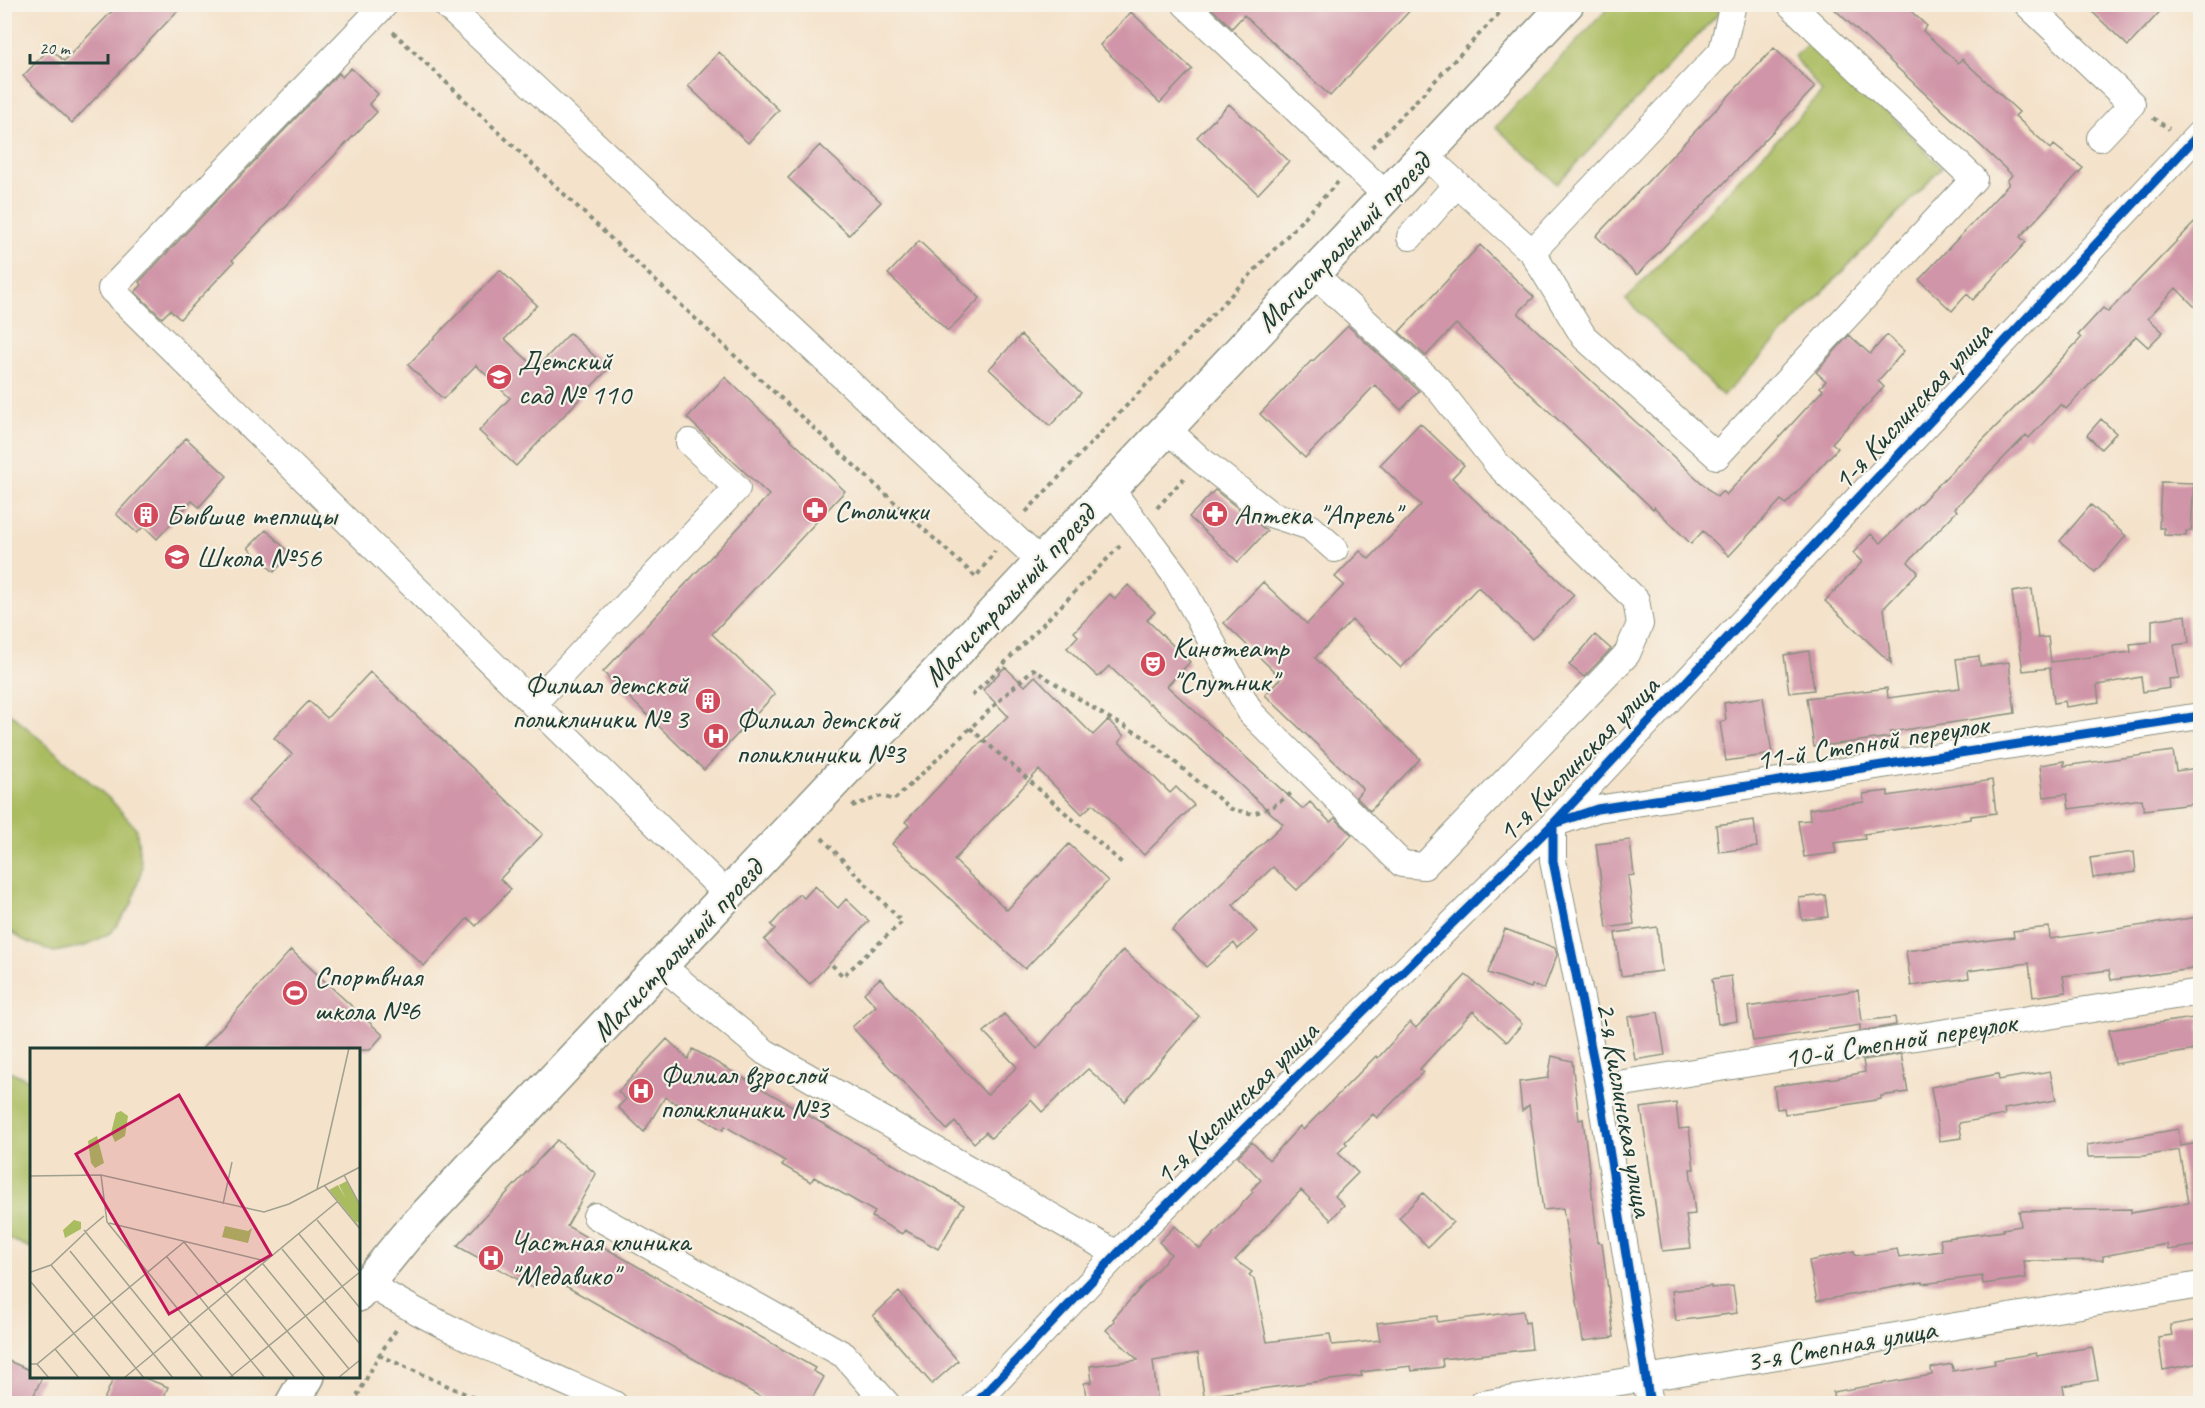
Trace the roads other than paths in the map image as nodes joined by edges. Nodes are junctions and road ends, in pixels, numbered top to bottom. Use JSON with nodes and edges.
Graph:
{"nodes":[{"id":1,"x":445,"y":4,"type":"edge"},
{"id":2,"x":1185,"y":4,"type":"edge"},
{"id":3,"x":1567,"y":4,"type":"edge"},
{"id":4,"x":1733,"y":4,"type":"edge"},
{"id":5,"x":1790,"y":4,"type":"edge"},
{"id":6,"x":2027,"y":4,"type":"edge"},
{"id":7,"x":380,"y":10,"type":"edge"},
{"id":8,"x":2100,"y":138,"type":"dead end"},
{"id":9,"x":2195,"y":139,"type":"edge"},
{"id":10,"x":1425,"y":155,"type":"junction"},
{"id":11,"x":1457,"y":184,"type":"junction"},
{"id":12,"x":1386,"y":195,"type":"junction"},
{"id":13,"x":1410,"y":237,"type":"dead end"},
{"id":14,"x":1532,"y":252,"type":"junction"},
{"id":15,"x":1313,"y":273,"type":"junction"},
{"id":16,"x":1166,"y":428,"type":"junction"},
{"id":17,"x":689,"y":442,"type":"dead end"},
{"id":18,"x":1110,"y":488,"type":"junction"},
{"id":19,"x":1335,"y":549,"type":"dead end"},
{"id":20,"x":1041,"y":562,"type":"junction"},
{"id":21,"x":533,"y":704,"type":"junction"},
{"id":22,"x":2200,"y":716,"type":"edge"},
{"id":23,"x":1552,"y":824,"type":"junction"},
{"id":24,"x":728,"y":895,"type":"junction"},
{"id":25,"x":662,"y":966,"type":"junction"},
{"id":26,"x":2200,"y":992,"type":"edge"},
{"id":27,"x":1599,"y":1087,"type":"junction"},
{"id":28,"x":596,"y":1216,"type":"dead end"},
{"id":29,"x":1117,"y":1254,"type":"junction"},
{"id":30,"x":2200,"y":1285,"type":"edge"},
{"id":31,"x":363,"y":1289,"type":"edge"},
{"id":32,"x":307,"y":1378,"type":"edge"},
{"id":33,"x":1646,"y":1378,"type":"junction"},
{"id":34,"x":292,"y":1404,"type":"edge"},
{"id":35,"x":614,"y":1404,"type":"edge"},
{"id":36,"x":887,"y":1404,"type":"edge"},
{"id":37,"x":975,"y":1404,"type":"edge"},
{"id":38,"x":1482,"y":1404,"type":"edge"},
{"id":39,"x":1650,"y":1404,"type":"edge"}],
"edges":[{"from":1,"to":20,"type":"street"},
{"from":2,"to":12,"type":"street"},
{"from":3,"to":10,"type":"main road","name":"Магистральный проезд"},
{"from":4,"to":14,"type":"street"},
{"from":5,"to":14,"type":"street"},
{"from":6,"to":8,"type":"street"},
{"from":7,"to":21,"type":"street"},
{"from":9,"to":23,"type":"street","name":"1-я Кислинская улица"},
{"from":10,"to":11,"type":"street"},
{"from":10,"to":12,"type":"main road","name":"Магистральный проезд"},
{"from":11,"to":13,"type":"street"},
{"from":11,"to":14,"type":"street"},
{"from":12,"to":15,"type":"main road","name":"Магистральный проезд"},
{"from":15,"to":16,"type":"main road","name":"Магистральный проезд"},
{"from":15,"to":18,"type":"street"},
{"from":16,"to":18,"type":"main road","name":"Магистральный проезд"},
{"from":16,"to":19,"type":"street"},
{"from":17,"to":21,"type":"street"},
{"from":18,"to":20,"type":"main road","name":"Магистральный проезд"},
{"from":20,"to":24,"type":"main road","name":"Магистральный проезд"},
{"from":21,"to":24,"type":"street"},
{"from":22,"to":23,"type":"street","name":"11-й Степной переулок"},
{"from":23,"to":27,"type":"street","name":"2-я Кислинская улица"},
{"from":23,"to":29,"type":"street","name":"1-я Кислинская улица"},
{"from":24,"to":25,"type":"main road","name":"Магистральный проезд"},
{"from":25,"to":29,"type":"street"},
{"from":25,"to":31,"type":"main road","name":"Магистральный проезд"},
{"from":26,"to":27,"type":"street","name":"10-й Степной переулок"},
{"from":27,"to":33,"type":"street","name":"2-я Кислинская улица"},
{"from":28,"to":36,"type":"street"},
{"from":29,"to":37,"type":"street","name":"1-я Кислинская улица"},
{"from":30,"to":33,"type":"street","name":"3-я Степная улица"},
{"from":31,"to":35,"type":"street"},
{"from":32,"to":34,"type":"main road"},
{"from":33,"to":38,"type":"street","name":"3-я Степная улица"},
{"from":33,"to":39,"type":"street","name":"2-я Кислинская улица"}]}
